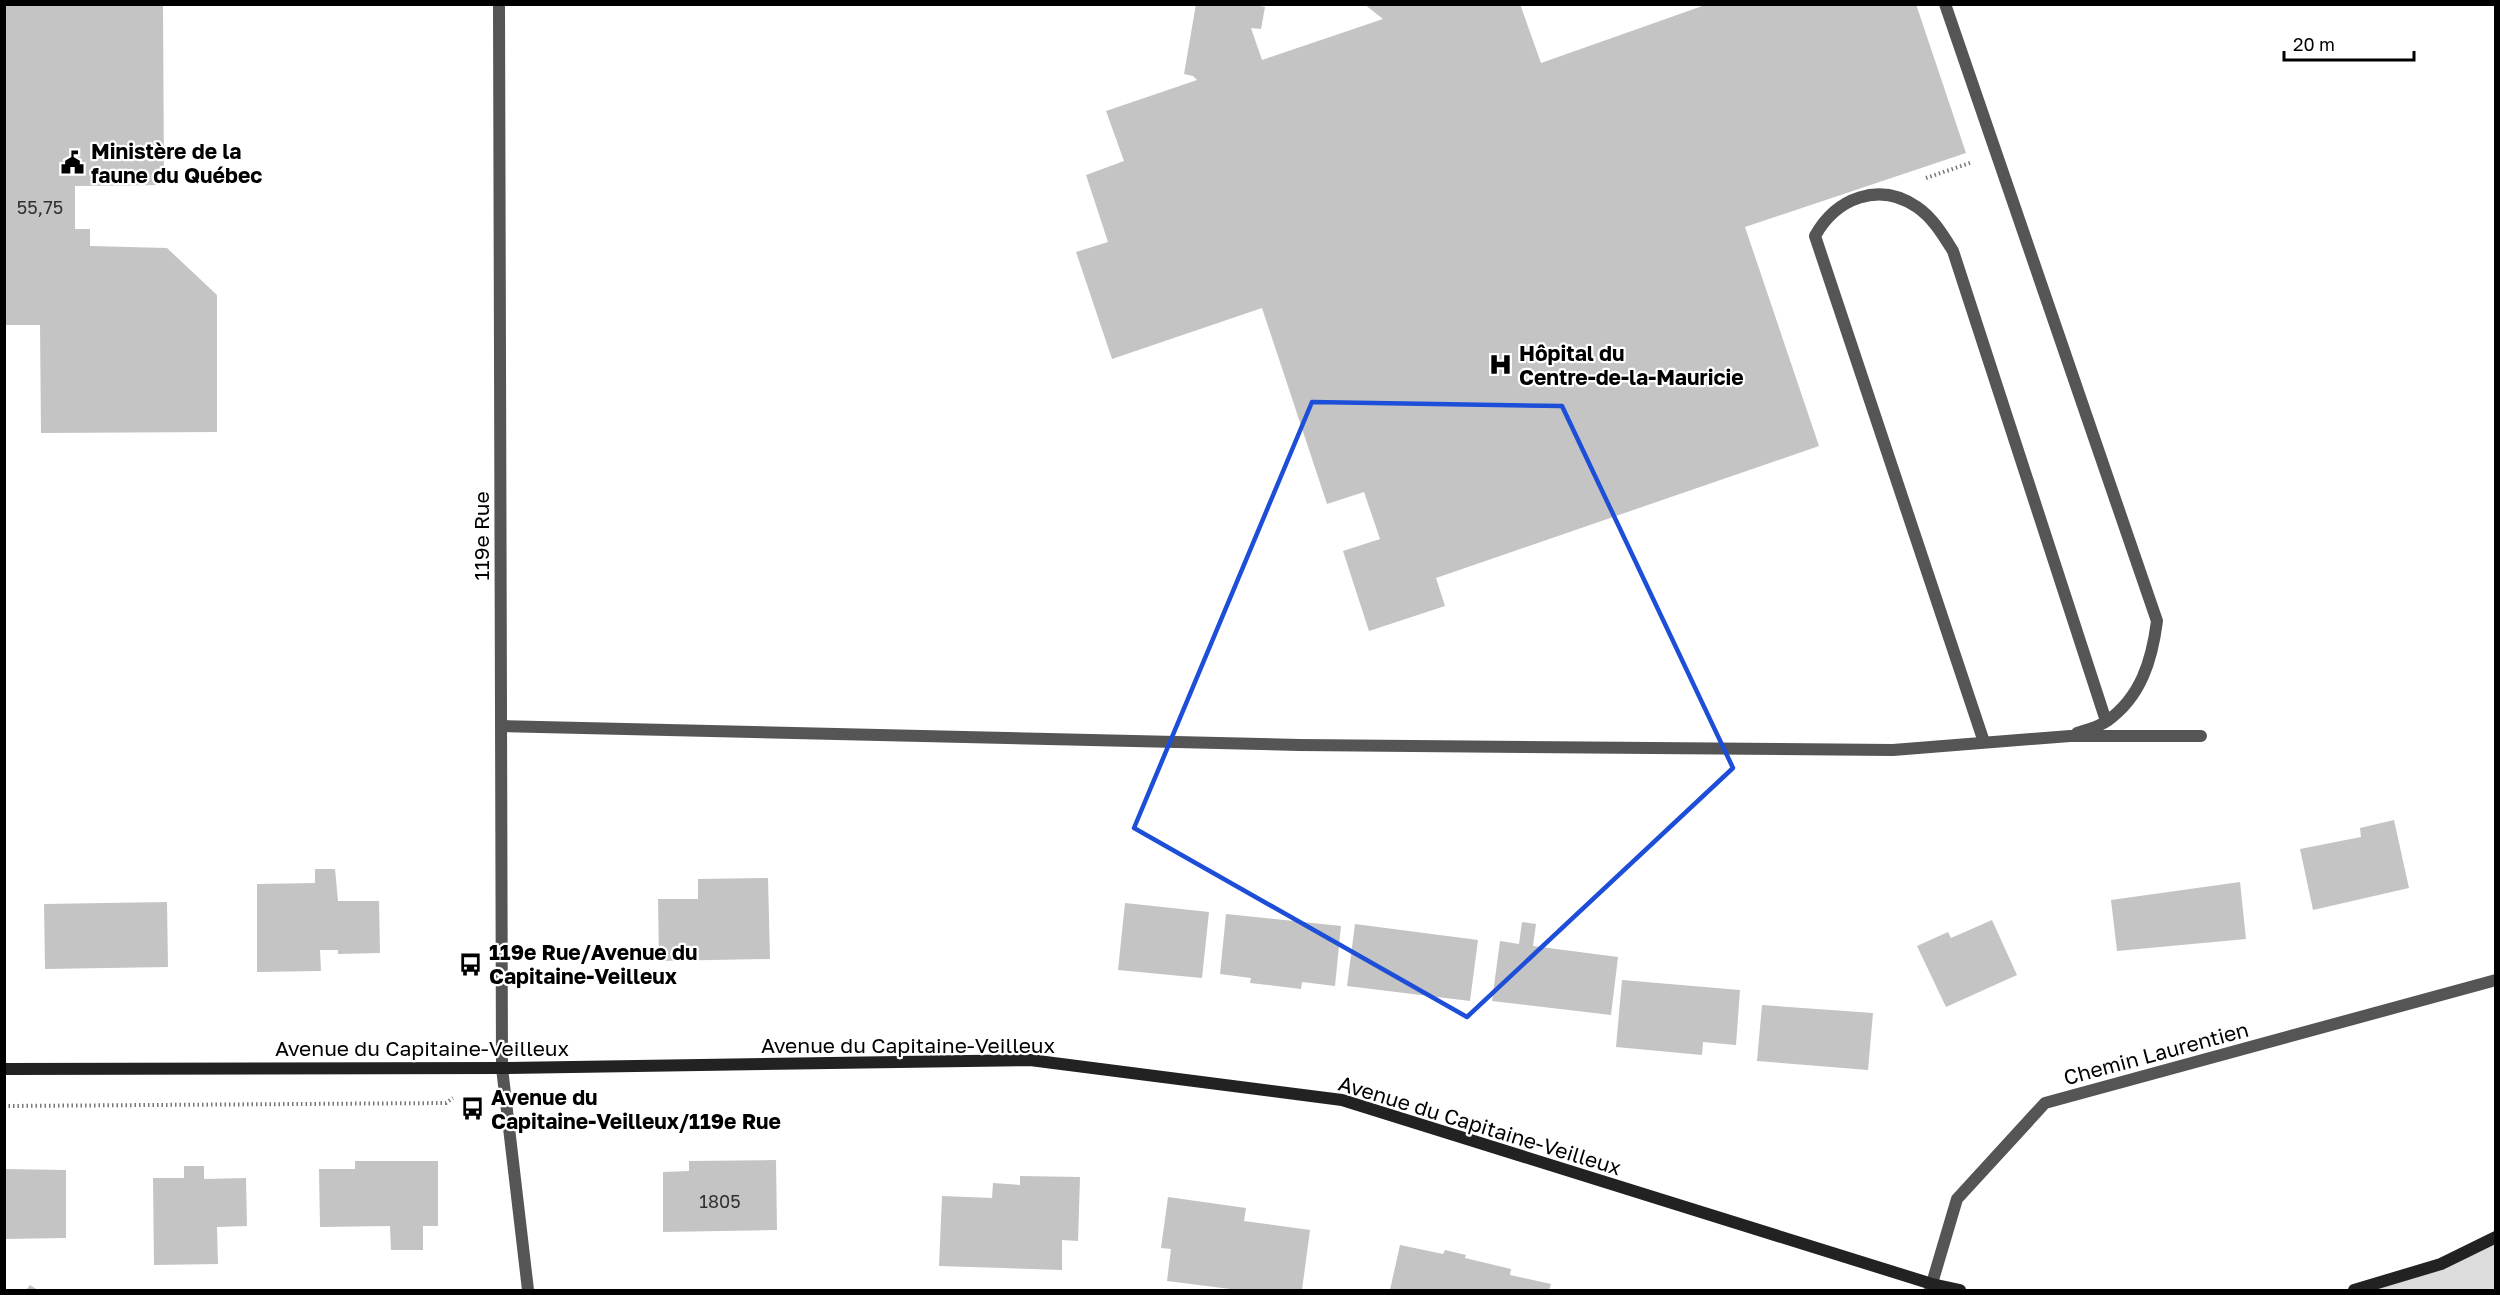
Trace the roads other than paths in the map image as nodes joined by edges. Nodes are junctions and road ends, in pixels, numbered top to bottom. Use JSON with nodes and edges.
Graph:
{"nodes":[{"id":1,"x":499,"y":4,"type":"edge"},
{"id":2,"x":1946,"y":4,"type":"edge"},
{"id":3,"x":2106,"y":721,"type":"junction"},
{"id":4,"x":501,"y":726,"type":"junction"},
{"id":5,"x":2070,"y":736,"type":"junction"},
{"id":6,"x":2201,"y":736,"type":"dead end"},
{"id":7,"x":1984,"y":742,"type":"junction"},
{"id":8,"x":2496,"y":980,"type":"edge"},
{"id":9,"x":502,"y":1068,"type":"junction"},
{"id":10,"x":4,"y":1069,"type":"edge"},
{"id":11,"x":2496,"y":1238,"type":"edge"},
{"id":12,"x":1931,"y":1287,"type":"edge"},
{"id":13,"x":528,"y":1290,"type":"edge"},
{"id":14,"x":1960,"y":1290,"type":"edge"},
{"id":15,"x":2354,"y":1290,"type":"edge"}],
"edges":[{"from":1,"to":4,"type":"street","name":"119e Rue"},
{"from":2,"to":3,"type":"street"},
{"from":3,"to":5,"type":"street"},
{"from":3,"to":7,"type":"street"},
{"from":4,"to":7,"type":"street"},
{"from":4,"to":9,"type":"street","name":"119e Rue"},
{"from":5,"to":6,"type":"street"},
{"from":5,"to":7,"type":"street"},
{"from":8,"to":12,"type":"street","name":"Chemin Laurentien"},
{"from":9,"to":10,"type":"street","name":"Avenue du Capitaine-Veilleux"},
{"from":9,"to":12,"type":"street","name":"Avenue du Capitaine-Veilleux"},
{"from":9,"to":13,"type":"street","name":"119e Rue"},
{"from":11,"to":15,"type":"street"},
{"from":12,"to":14,"type":"street","name":"Avenue du Capitaine-Veilleux"}]}
